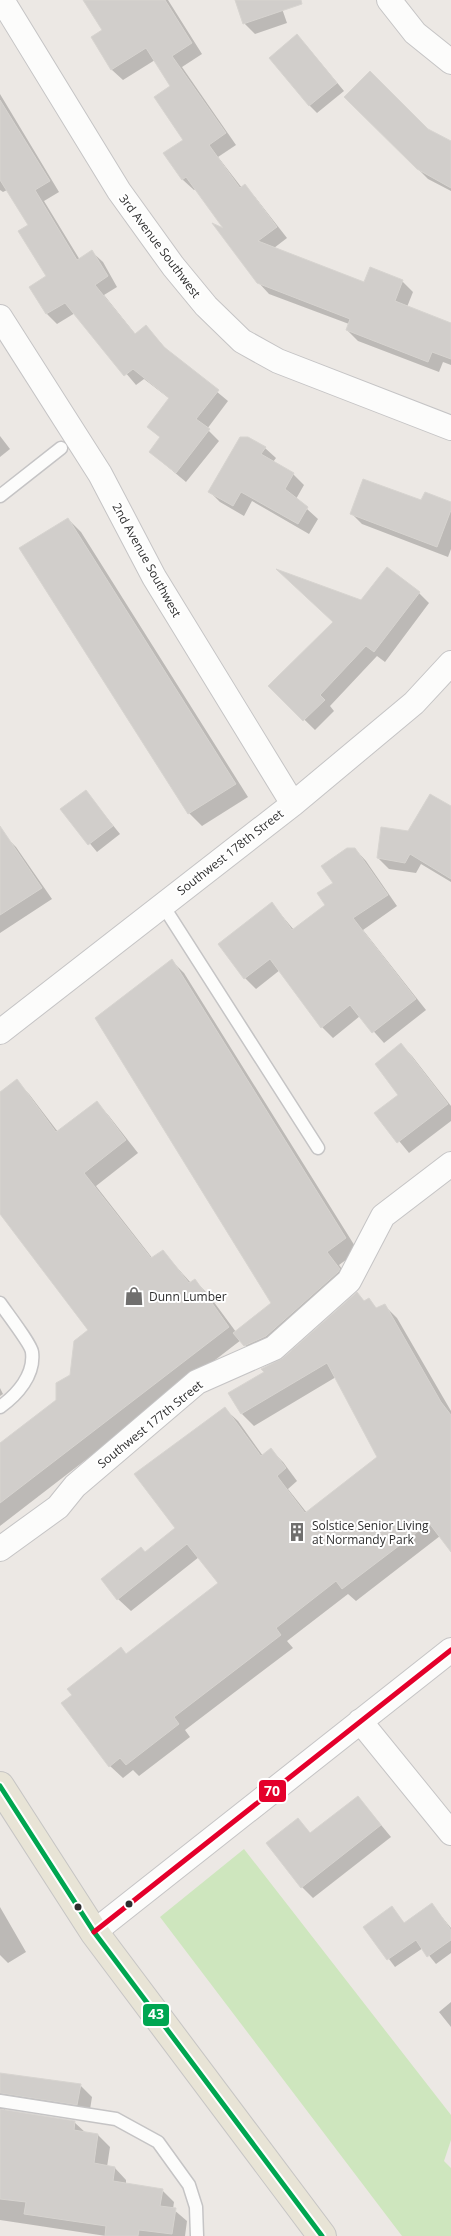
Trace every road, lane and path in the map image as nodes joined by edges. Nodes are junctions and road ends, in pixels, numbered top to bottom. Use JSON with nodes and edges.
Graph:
{"nodes":[{"id":1,"x":2,"y":0,"type":"edge"},
{"id":2,"x":389,"y":0,"type":"edge"},
{"id":3,"x":451,"y":62,"type":"edge"},
{"id":4,"x":0,"y":317,"type":"edge"},
{"id":5,"x":451,"y":428,"type":"edge"},
{"id":6,"x":61,"y":448,"type":"dead end"},
{"id":7,"x":0,"y":496,"type":"edge"},
{"id":8,"x":451,"y":663,"type":"edge"},
{"id":9,"x":293,"y":804,"type":"junction"},
{"id":10,"x":162,"y":904,"type":"junction"},
{"id":11,"x":0,"y":1032,"type":"edge"},
{"id":12,"x":318,"y":1148,"type":"dead end"},
{"id":13,"x":451,"y":1164,"type":"edge"},
{"id":14,"x":0,"y":1303,"type":"edge"},
{"id":15,"x":0,"y":1407,"type":"edge"},
{"id":16,"x":0,"y":1550,"type":"edge"},
{"id":17,"x":451,"y":1650,"type":"edge"},
{"id":18,"x":360,"y":1721,"type":"junction"},
{"id":19,"x":0,"y":1786,"type":"edge"},
{"id":20,"x":451,"y":1833,"type":"edge"},
{"id":21,"x":94,"y":1932,"type":"junction"},
{"id":22,"x":0,"y":2101,"type":"edge"},
{"id":23,"x":197,"y":2236,"type":"edge"},
{"id":24,"x":322,"y":2236,"type":"edge"}],
"edges":[{"from":1,"to":5,"type":"street","name":"3rd Avenue Southwest"},
{"from":2,"to":3,"type":"street"},
{"from":4,"to":9,"type":"street","name":"2nd Avenue Southwest"},
{"from":6,"to":7,"type":"lane"},
{"from":8,"to":9,"type":"street","name":"Southwest 178th Street"},
{"from":9,"to":10,"type":"street","name":"Southwest 178th Street"},
{"from":10,"to":11,"type":"street","name":"Southwest 178th Street"},
{"from":10,"to":12,"type":"lane"},
{"from":13,"to":16,"type":"street","name":"Southwest 177th Street"},
{"from":14,"to":15,"type":"lane"},
{"from":17,"to":18,"type":"street"},
{"from":18,"to":20,"type":"street"},
{"from":18,"to":21,"type":"street"},
{"from":19,"to":21,"type":"main road"},
{"from":21,"to":24,"type":"main road"},
{"from":22,"to":23,"type":"lane"}]}
